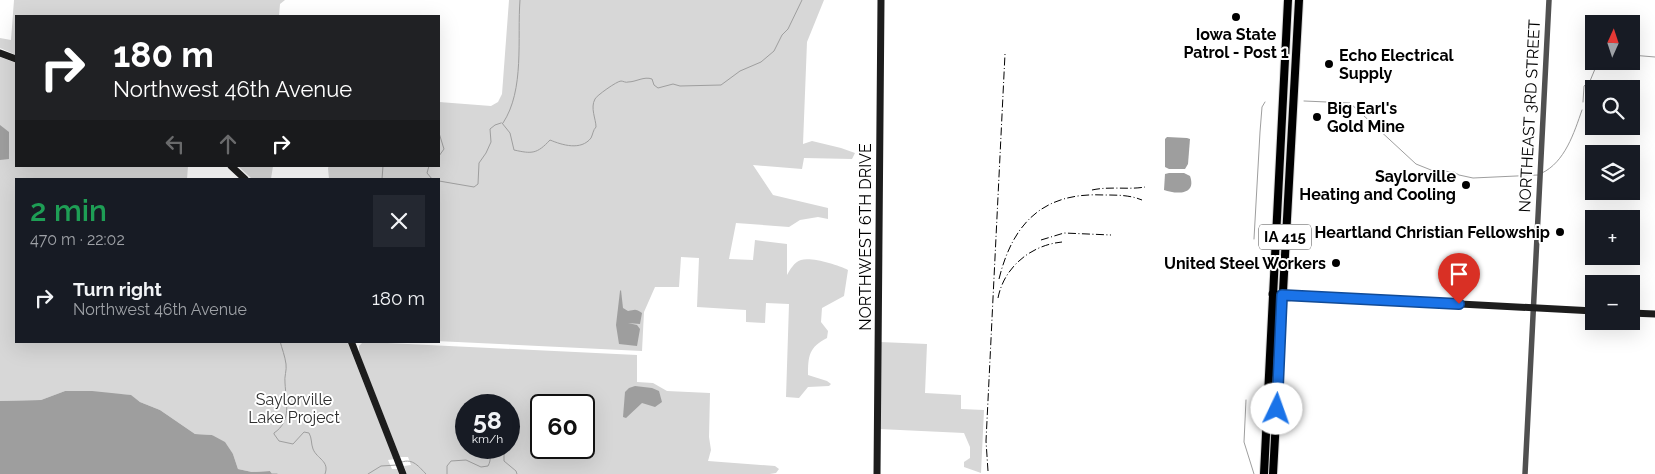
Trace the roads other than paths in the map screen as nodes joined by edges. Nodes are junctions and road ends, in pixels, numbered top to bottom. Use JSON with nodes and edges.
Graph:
{"nodes":[{"id":1,"x":881,"y":0,"type":"edge"},
{"id":2,"x":1288,"y":0,"type":"edge"},
{"id":3,"x":1299,"y":0,"type":"edge"},
{"id":4,"x":1549,"y":0,"type":"edge"},
{"id":5,"x":0,"y":53,"type":"edge"},
{"id":6,"x":15,"y":59,"type":"edge"},
{"id":7,"x":232,"y":167,"type":"edge"},
{"id":8,"x":244,"y":178,"type":"edge"},
{"id":9,"x":1272,"y":294,"type":"junction"},
{"id":10,"x":1282,"y":295,"type":"junction"},
{"id":11,"x":1533,"y":308,"type":"junction"},
{"id":12,"x":1585,"y":311,"type":"edge"},
{"id":13,"x":1640,"y":313,"type":"edge"},
{"id":14,"x":1655,"y":314,"type":"edge"},
{"id":15,"x":352,"y":343,"type":"edge"},
{"id":16,"x":403,"y":473,"type":"edge"},
{"id":17,"x":877,"y":474,"type":"edge"},
{"id":18,"x":1264,"y":474,"type":"edge"},
{"id":19,"x":1273,"y":474,"type":"edge"},
{"id":20,"x":1525,"y":474,"type":"edge"}],
"edges":[{"from":1,"to":17,"type":"main road","name":"NORTHWEST 6TH DRIVE"},
{"from":2,"to":9,"type":"main road","number":"IA 415"},
{"from":3,"to":10,"type":"main road","number":"IA 415"},
{"from":4,"to":11,"type":"street","name":"NORTHEAST 3RD STREET"},
{"from":5,"to":6,"type":"main road"},
{"from":7,"to":8,"type":"main road"},
{"from":9,"to":10,"type":"main road"},
{"from":9,"to":18,"type":"main road","number":"IA 415"},
{"from":10,"to":11,"type":"main road"},
{"from":10,"to":19,"type":"main road","number":"IA 415"},
{"from":11,"to":12,"type":"main road"},
{"from":11,"to":20,"type":"street","name":"NORTHEAST 3RD STREET"},
{"from":13,"to":14,"type":"main road"},
{"from":15,"to":16,"type":"main road"}]}
